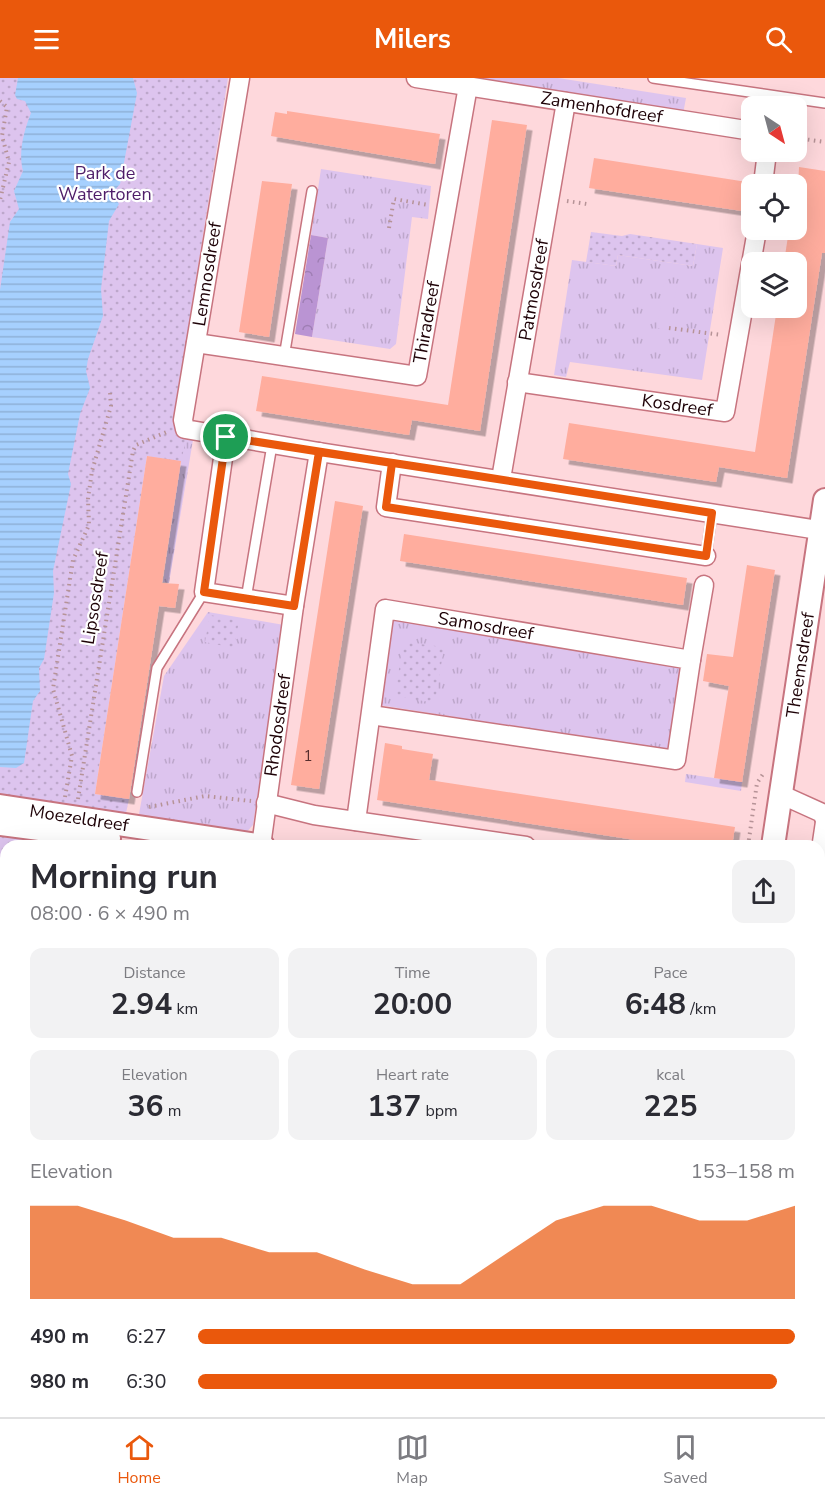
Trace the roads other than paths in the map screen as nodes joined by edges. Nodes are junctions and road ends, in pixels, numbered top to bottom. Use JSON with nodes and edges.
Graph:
{"nodes":[{"id":1,"x":240,"y":78,"type":"edge"},
{"id":2,"x":416,"y":78,"type":"edge"},
{"id":3,"x":653,"y":78,"type":"edge"},
{"id":4,"x":468,"y":86,"type":"junction"},
{"id":5,"x":566,"y":102,"type":"junction"},
{"id":6,"x":825,"y":103,"type":"edge"},
{"id":7,"x":741,"y":129,"type":"edge"},
{"id":8,"x":312,"y":191,"type":"dead end"},
{"id":9,"x":755,"y":240,"type":"edge"},
{"id":10,"x":196,"y":343,"type":"junction"},
{"id":11,"x":284,"y":358,"type":"junction"},
{"id":12,"x":517,"y":382,"type":"junction"},
{"id":13,"x":226,"y":437,"type":"junction"},
{"id":14,"x":272,"y":445,"type":"junction"},
{"id":15,"x":319,"y":452,"type":"junction"},
{"id":16,"x":392,"y":463,"type":"junction"},
{"id":17,"x":501,"y":478,"type":"junction"},
{"id":18,"x":825,"y":500,"type":"edge"},
{"id":19,"x":712,"y":513,"type":"junction"},
{"id":20,"x":823,"y":530,"type":"edge"},
{"id":21,"x":706,"y":556,"type":"joint"},
{"id":22,"x":704,"y":585,"type":"dead end"},
{"id":23,"x":204,"y":592,"type":"junction"},
{"id":24,"x":246,"y":599,"type":"junction"},
{"id":25,"x":294,"y":606,"type":"junction"},
{"id":26,"x":691,"y":660,"type":"junction"},
{"id":27,"x":371,"y":715,"type":"junction"},
{"id":28,"x":137,"y":792,"type":"dead end"},
{"id":29,"x":780,"y":794,"type":"junction"},
{"id":30,"x":266,"y":803,"type":"junction"},
{"id":31,"x":0,"y":806,"type":"edge"},
{"id":32,"x":356,"y":821,"type":"junction"},
{"id":33,"x":825,"y":821,"type":"edge"},
{"id":34,"x":0,"y":824,"type":"edge"},
{"id":35,"x":118,"y":840,"type":"edge"},
{"id":36,"x":222,"y":840,"type":"edge"},
{"id":37,"x":262,"y":840,"type":"edge"},
{"id":38,"x":485,"y":840,"type":"edge"},
{"id":39,"x":775,"y":840,"type":"edge"},
{"id":40,"x":822,"y":840,"type":"edge"}],
"edges":[{"from":1,"to":10,"type":"street","name":"Lemnosdreef"},
{"from":2,"to":4,"type":"street","name":"Zamenhofdreef"},
{"from":3,"to":6,"type":"lane","name":"Zamenhofdreef"},
{"from":4,"to":5,"type":"street","name":"Zamenhofdreef"},
{"from":4,"to":11,"type":"street","name":"Thiradreef"},
{"from":5,"to":7,"type":"street","name":"Zamenhofdreef"},
{"from":5,"to":12,"type":"street","name":"Patmosdreef"},
{"from":8,"to":11,"type":"lane"},
{"from":9,"to":12,"type":"street","name":"Kosdreef"},
{"from":10,"to":11,"type":"street","name":"Thiradreef"},
{"from":10,"to":13,"type":"street","name":"Lemnosdreef"},
{"from":12,"to":17,"type":"street","name":"Patmosdreef"},
{"from":13,"to":14,"type":"street"},
{"from":13,"to":23,"type":"street"},
{"from":14,"to":15,"type":"street"},
{"from":14,"to":24,"type":"lane"},
{"from":15,"to":16,"type":"street"},
{"from":15,"to":25,"type":"street","name":"Rhodosdreef"},
{"from":16,"to":17,"type":"street"},
{"from":16,"to":21,"type":"street"},
{"from":17,"to":19,"type":"street"},
{"from":18,"to":20,"type":"street","name":"Theemsdreef"},
{"from":19,"to":20,"type":"street"},
{"from":19,"to":21,"type":"lane"},
{"from":20,"to":29,"type":"street","name":"Theemsdreef"},
{"from":22,"to":26,"type":"street"},
{"from":23,"to":24,"type":"street"},
{"from":23,"to":28,"type":"lane"},
{"from":24,"to":25,"type":"street"},
{"from":25,"to":30,"type":"street","name":"Rhodosdreef"},
{"from":26,"to":27,"type":"street"},
{"from":26,"to":27,"type":"street","name":"Samosdreef"},
{"from":27,"to":32,"type":"street","name":"Samosdreef"},
{"from":29,"to":33,"type":"street"},
{"from":29,"to":39,"type":"street","name":"Theemsdreef"},
{"from":30,"to":32,"type":"street"},
{"from":30,"to":37,"type":"street","name":"Rhodosdreef"},
{"from":31,"to":36,"type":"street","name":"Moezeldreef"},
{"from":32,"to":38,"type":"street"},
{"from":33,"to":40,"type":"street"},
{"from":34,"to":35,"type":"street","name":"Moezeldreef"}]}
